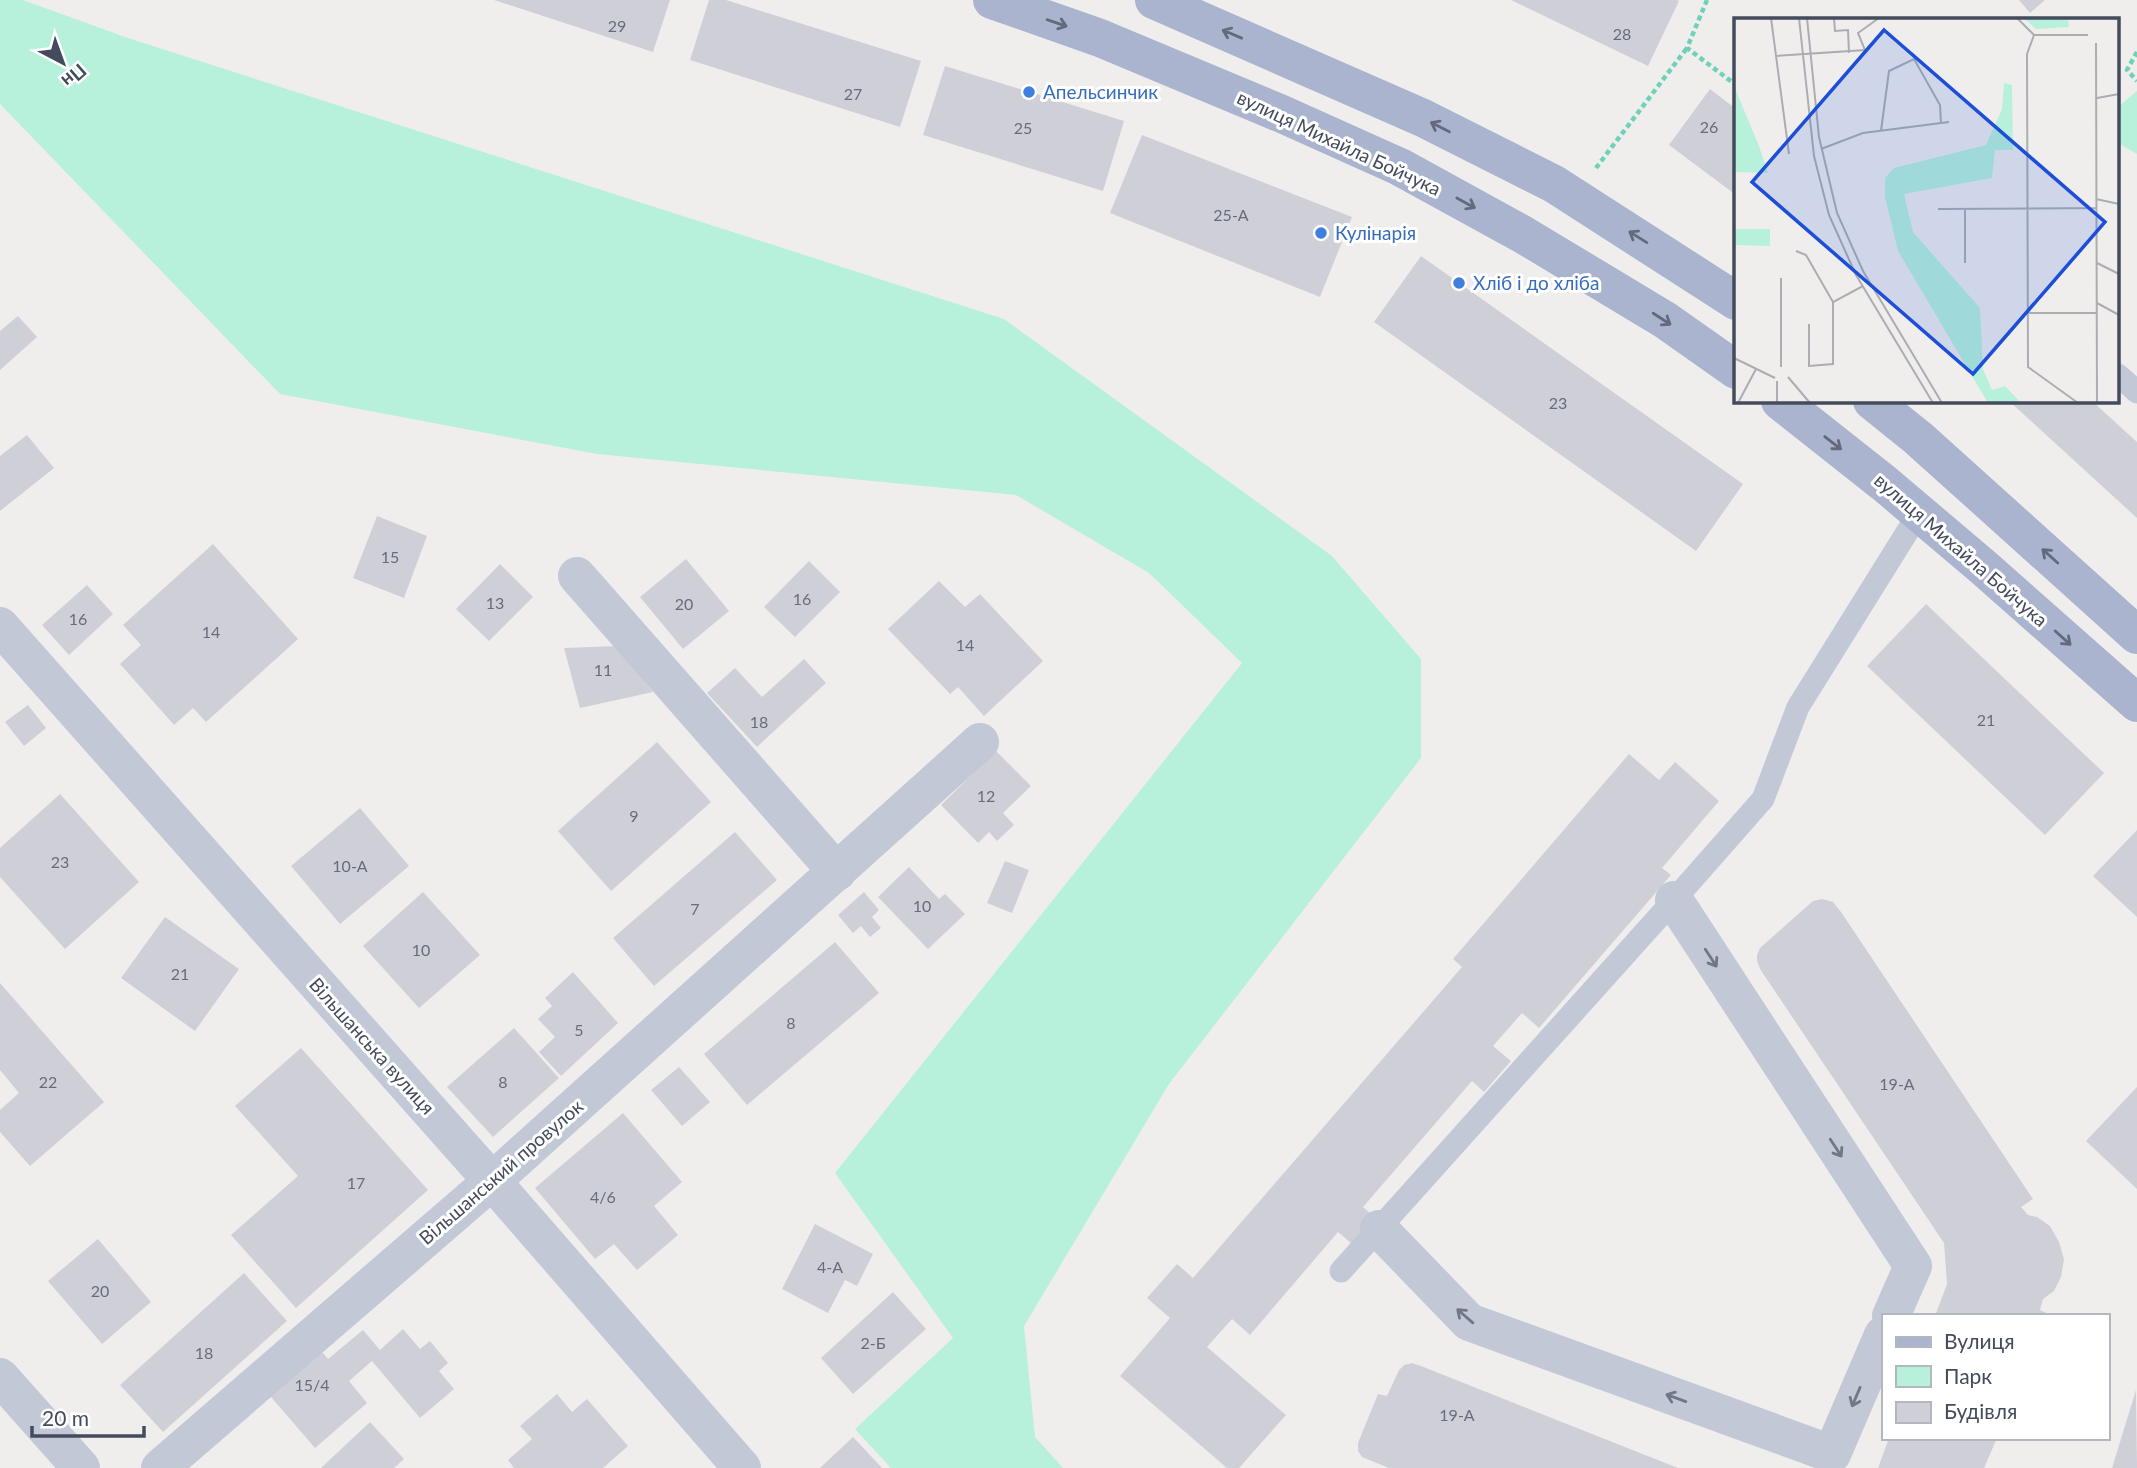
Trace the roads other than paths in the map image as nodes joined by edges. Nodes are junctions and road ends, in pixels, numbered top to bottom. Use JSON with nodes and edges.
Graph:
{"nodes":[{"id":1,"x":992,"y":0,"type":"edge"},
{"id":2,"x":1154,"y":0,"type":"edge"},
{"id":3,"x":1734,"y":300,"type":"edge"},
{"id":4,"x":1734,"y":369,"type":"edge"},
{"id":5,"x":2120,"y":376,"type":"edge"},
{"id":6,"x":2137,"y":392,"type":"edge"},
{"id":7,"x":1781,"y":402,"type":"edge"},
{"id":8,"x":1873,"y":402,"type":"edge"},
{"id":9,"x":1920,"y":513,"type":"junction"},
{"id":10,"x":577,"y":576,"type":"dead end"},
{"id":11,"x":0,"y":626,"type":"edge"},
{"id":12,"x":2137,"y":635,"type":"edge"},
{"id":13,"x":2137,"y":703,"type":"edge"},
{"id":14,"x":980,"y":742,"type":"dead end"},
{"id":15,"x":837,"y":872,"type":"junction"},
{"id":16,"x":1674,"y":901,"type":"junction"},
{"id":17,"x":492,"y":1181,"type":"junction"},
{"id":18,"x":1379,"y":1229,"type":"junction"},
{"id":19,"x":1341,"y":1271,"type":"dead end"},
{"id":20,"x":1892,"y":1314,"type":"edge"},
{"id":21,"x":1882,"y":1337,"type":"edge"},
{"id":22,"x":0,"y":1377,"type":"edge"},
{"id":23,"x":81,"y":1468,"type":"edge"},
{"id":24,"x":160,"y":1468,"type":"edge"},
{"id":25,"x":742,"y":1468,"type":"edge"}],
"edges":[{"from":1,"to":4,"type":"main road","name":"вулиця Михайла Бойчука","one_way":true},
{"from":3,"to":2,"type":"main road","one_way":true},
{"from":5,"to":6,"type":"lane"},
{"from":7,"to":9,"type":"main road","name":"вулиця Михайла Бойчука","one_way":true},
{"from":12,"to":8,"type":"main road","one_way":true},
{"from":9,"to":13,"type":"main road","name":"вулиця Михайла Бойчука","one_way":true},
{"from":9,"to":16,"type":"lane"},
{"from":10,"to":15,"type":"street"},
{"from":11,"to":17,"type":"street","name":"Вільшанська вулиця"},
{"from":14,"to":15,"type":"street","name":"Вільшанський провулок"},
{"from":15,"to":17,"type":"street","name":"Вільшанський провулок"},
{"from":16,"to":18,"type":"lane"},
{"from":16,"to":20,"type":"street","one_way":true},
{"from":17,"to":24,"type":"street","name":"Вільшанський провулок"},
{"from":17,"to":25,"type":"street","name":"Вільшанська вулиця"},
{"from":18,"to":19,"type":"lane"},
{"from":21,"to":18,"type":"street","one_way":true},
{"from":22,"to":23,"type":"street"}]}
